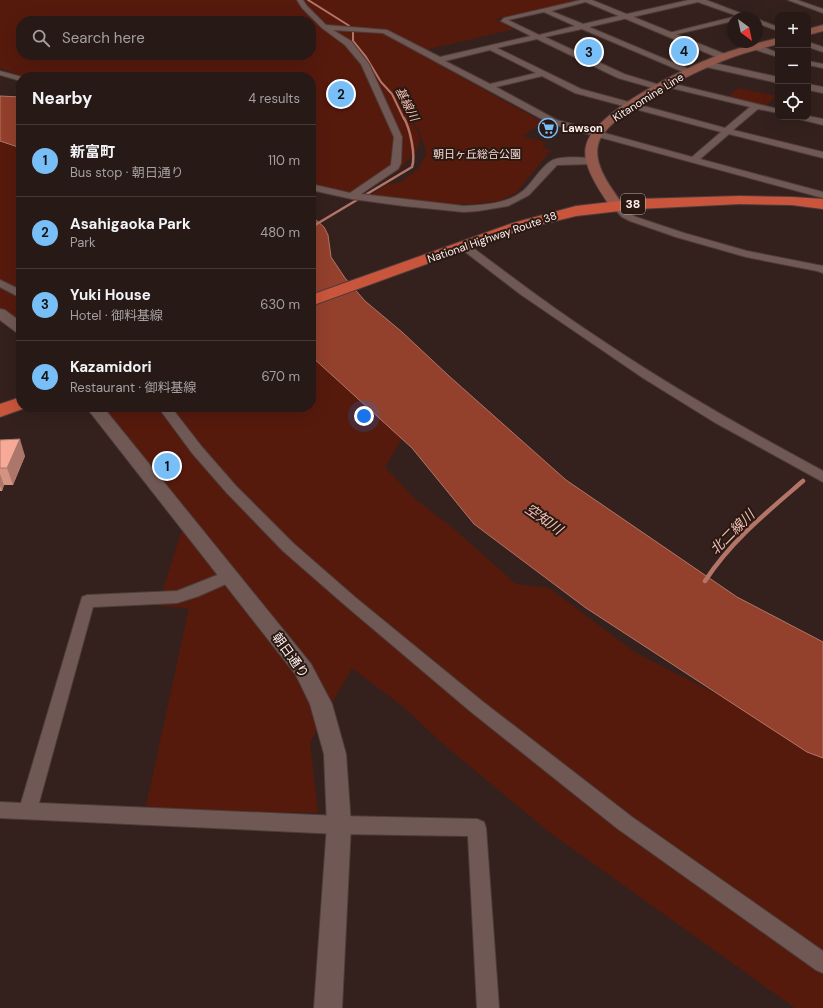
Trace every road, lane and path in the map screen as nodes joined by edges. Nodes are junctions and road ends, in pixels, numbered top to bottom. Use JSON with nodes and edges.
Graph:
{"nodes":[{"id":1,"x":300,"y":0,"type":"edge"},
{"id":2,"x":587,"y":0,"type":"edge"},
{"id":3,"x":697,"y":0,"type":"edge"},
{"id":4,"x":700,"y":0,"type":"edge"},
{"id":5,"x":806,"y":0,"type":"edge"},
{"id":6,"x":795,"y":1,"type":"edge"},
{"id":7,"x":544,"y":10,"type":"junction"},
{"id":8,"x":823,"y":11,"type":"edge"},
{"id":9,"x":732,"y":12,"type":"edge"},
{"id":10,"x":313,"y":16,"type":"edge"},
{"id":11,"x":625,"y":16,"type":"junction"},
{"id":12,"x":316,"y":18,"type":"edge"},
{"id":13,"x":727,"y":20,"type":"edge"},
{"id":14,"x":763,"y":23,"type":"edge"},
{"id":15,"x":324,"y":26,"type":"junction"},
{"id":16,"x":582,"y":27,"type":"junction"},
{"id":17,"x":775,"y":28,"type":"edge"},
{"id":18,"x":823,"y":28,"type":"edge"},
{"id":19,"x":811,"y":31,"type":"edge"},
{"id":20,"x":669,"y":34,"type":"junction"},
{"id":21,"x":538,"y":37,"type":"junction"},
{"id":22,"x":775,"y":42,"type":"edge"},
{"id":23,"x":763,"y":45,"type":"edge"},
{"id":24,"x":811,"y":45,"type":"edge"},
{"id":25,"x":491,"y":48,"type":"junction"},
{"id":26,"x":753,"y":48,"type":"edge"},
{"id":27,"x":759,"y":48,"type":"edge"},
{"id":28,"x":823,"y":50,"type":"edge"},
{"id":29,"x":775,"y":54,"type":"edge"},
{"id":30,"x":724,"y":57,"type":"junction"},
{"id":31,"x":438,"y":60,"type":"junction"},
{"id":32,"x":823,"y":61,"type":"edge"},
{"id":33,"x":811,"y":63,"type":"edge"},
{"id":34,"x":811,"y":63,"type":"edge"},
{"id":35,"x":705,"y":64,"type":"junction"},
{"id":36,"x":823,"y":66,"type":"edge"},
{"id":37,"x":688,"y":72,"type":"junction"},
{"id":38,"x":0,"y":73,"type":"edge"},
{"id":39,"x":542,"y":74,"type":"junction"},
{"id":40,"x":16,"y":78,"type":"edge"},
{"id":41,"x":775,"y":79,"type":"edge"},
{"id":42,"x":663,"y":86,"type":"junction"},
{"id":43,"x":488,"y":87,"type":"junction"},
{"id":44,"x":811,"y":88,"type":"edge"},
{"id":45,"x":823,"y":90,"type":"edge"},
{"id":46,"x":631,"y":106,"type":"junction"},
{"id":47,"x":756,"y":106,"type":"junction"},
{"id":48,"x":775,"y":110,"type":"edge"},
{"id":49,"x":811,"y":119,"type":"edge"},
{"id":50,"x":823,"y":122,"type":"edge"},
{"id":51,"x":727,"y":131,"type":"junction"},
{"id":52,"x":597,"y":134,"type":"junction"},
{"id":53,"x":823,"y":155,"type":"edge"},
{"id":54,"x":693,"y":160,"type":"junction"},
{"id":55,"x":594,"y":161,"type":"junction"},
{"id":56,"x":316,"y":188,"type":"edge"},
{"id":57,"x":352,"y":196,"type":"junction"},
{"id":58,"x":822,"y":201,"type":"edge"},
{"id":59,"x":617,"y":206,"type":"junction"},
{"id":60,"x":457,"y":249,"type":"junction"},
{"id":61,"x":823,"y":270,"type":"edge"},
{"id":62,"x":0,"y":283,"type":"edge"},
{"id":63,"x":16,"y":292,"type":"edge"},
{"id":64,"x":316,"y":299,"type":"edge"},
{"id":65,"x":2,"y":317,"type":"edge"},
{"id":66,"x":16,"y":326,"type":"edge"},
{"id":67,"x":16,"y":405,"type":"edge"},
{"id":68,"x":0,"y":411,"type":"edge"},
{"id":69,"x":98,"y":412,"type":"edge"},
{"id":70,"x":168,"y":412,"type":"edge"},
{"id":71,"x":823,"y":477,"type":"edge"},
{"id":72,"x":230,"y":576,"type":"junction"},
{"id":73,"x":0,"y":810,"type":"edge"},
{"id":74,"x":28,"y":811,"type":"junction"},
{"id":75,"x":339,"y":825,"type":"junction"},
{"id":76,"x":823,"y":963,"type":"edge"},
{"id":77,"x":328,"y":1008,"type":"edge"},
{"id":78,"x":488,"y":1008,"type":"edge"}],
"edges":[{"from":1,"to":10,"type":"street"},
{"from":2,"to":7,"type":"street"},
{"from":2,"to":11,"type":"street"},
{"from":3,"to":11,"type":"street"},
{"from":4,"to":9,"type":"street"},
{"from":5,"to":6,"type":"street"},
{"from":6,"to":8,"type":"street"},
{"from":7,"to":16,"type":"street"},
{"from":7,"to":21,"type":"street"},
{"from":11,"to":16,"type":"street"},
{"from":11,"to":20,"type":"street"},
{"from":12,"to":15,"type":"street"},
{"from":13,"to":20,"type":"street"},
{"from":14,"to":17,"type":"street"},
{"from":15,"to":31,"type":"street"},
{"from":15,"to":57,"type":"street"},
{"from":16,"to":21,"type":"street"},
{"from":16,"to":37,"type":"street"},
{"from":18,"to":19,"type":"main road"},
{"from":20,"to":30,"type":"street"},
{"from":21,"to":25,"type":"street"},
{"from":21,"to":42,"type":"street"},
{"from":22,"to":23,"type":"main road","name":"Kitanomine Line"},
{"from":24,"to":28,"type":"street"},
{"from":25,"to":31,"type":"street"},
{"from":25,"to":39,"type":"street"},
{"from":26,"to":30,"type":"main road","name":"Kitanomine Line"},
{"from":27,"to":29,"type":"street"},
{"from":30,"to":35,"type":"main road","name":"Kitanomine Line"},
{"from":31,"to":43,"type":"street"},
{"from":32,"to":33,"type":"street"},
{"from":34,"to":36,"type":"street"},
{"from":35,"to":37,"type":"main road","name":"Kitanomine Line"},
{"from":35,"to":41,"type":"street"},
{"from":37,"to":42,"type":"main road","name":"Kitanomine Line"},
{"from":38,"to":40,"type":"street"},
{"from":39,"to":43,"type":"street"},
{"from":39,"to":46,"type":"street"},
{"from":42,"to":46,"type":"main road","name":"Kitanomine Line"},
{"from":42,"to":47,"type":"street"},
{"from":43,"to":52,"type":"street"},
{"from":44,"to":45,"type":"street"},
{"from":46,"to":51,"type":"street"},
{"from":46,"to":52,"type":"main road","name":"Kitanomine Line"},
{"from":47,"to":48,"type":"street"},
{"from":47,"to":51,"type":"street"},
{"from":49,"to":50,"type":"street"},
{"from":51,"to":53,"type":"street"},
{"from":51,"to":54,"type":"street"},
{"from":52,"to":54,"type":"street"},
{"from":52,"to":55,"type":"main road"},
{"from":54,"to":58,"type":"street"},
{"from":55,"to":57,"type":"street"},
{"from":55,"to":59,"type":"main road"},
{"from":56,"to":57,"type":"street"},
{"from":58,"to":59,"type":"highway","name":"National Highway Route 38","number":"38"},
{"from":59,"to":60,"type":"highway","name":"National Highway Route 38","number":"38"},
{"from":59,"to":61,"type":"street"},
{"from":60,"to":64,"type":"highway","name":"National Highway Route 38","number":"38"},
{"from":60,"to":71,"type":"street"},
{"from":62,"to":63,"type":"street"},
{"from":65,"to":66,"type":"street"},
{"from":67,"to":68,"type":"highway"},
{"from":69,"to":72,"type":"street","name":"朝日通り"},
{"from":70,"to":76,"type":"street"},
{"from":72,"to":74,"type":"street"},
{"from":72,"to":75,"type":"street","name":"朝日通り"},
{"from":73,"to":74,"type":"street"},
{"from":74,"to":75,"type":"street"},
{"from":75,"to":77,"type":"street","name":"朝日通り"},
{"from":75,"to":78,"type":"street"}]}
